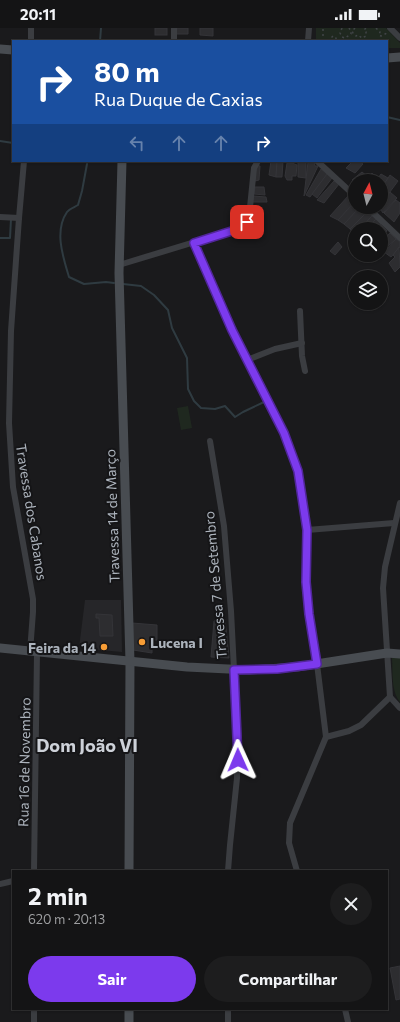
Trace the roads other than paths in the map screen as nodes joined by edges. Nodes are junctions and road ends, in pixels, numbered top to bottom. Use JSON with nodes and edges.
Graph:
{"nodes":[{"id":1,"x":31,"y":28,"type":"edge"},
{"id":2,"x":174,"y":28,"type":"edge"},
{"id":3,"x":308,"y":28,"type":"edge"},
{"id":4,"x":389,"y":30,"type":"edge"},
{"id":5,"x":400,"y":38,"type":"edge"},
{"id":6,"x":31,"y":40,"type":"edge"},
{"id":7,"x":174,"y":40,"type":"edge"},
{"id":8,"x":308,"y":40,"type":"edge"},
{"id":9,"x":0,"y":49,"type":"edge"},
{"id":10,"x":12,"y":50,"type":"edge"},
{"id":11,"x":400,"y":57,"type":"edge"},
{"id":12,"x":388,"y":58,"type":"edge"},
{"id":13,"x":24,"y":162,"type":"edge"},
{"id":14,"x":122,"y":162,"type":"edge"},
{"id":15,"x":257,"y":162,"type":"edge"},
{"id":16,"x":318,"y":162,"type":"edge"},
{"id":17,"x":348,"y":190,"type":"edge"},
{"id":18,"x":374,"y":214,"type":"edge"},
{"id":19,"x":0,"y":217,"type":"edge"},
{"id":20,"x":19,"y":218,"type":"junction"},
{"id":21,"x":400,"y":238,"type":"edge"},
{"id":22,"x":194,"y":243,"type":"junction"},
{"id":23,"x":119,"y":265,"type":"junction"},
{"id":24,"x":300,"y":311,"type":"dead end"},
{"id":25,"x":302,"y":343,"type":"junction"},
{"id":26,"x":247,"y":360,"type":"junction"},
{"id":27,"x":305,"y":371,"type":"dead end"},
{"id":28,"x":210,"y":441,"type":"dead end"},
{"id":29,"x":400,"y":503,"type":"edge"},
{"id":30,"x":394,"y":523,"type":"junction"},
{"id":31,"x":307,"y":530,"type":"junction"},
{"id":32,"x":0,"y":648,"type":"edge"},
{"id":33,"x":34,"y":652,"type":"junction"},
{"id":34,"x":387,"y":653,"type":"junction"},
{"id":35,"x":400,"y":654,"type":"edge"},
{"id":36,"x":130,"y":662,"type":"junction"},
{"id":37,"x":317,"y":664,"type":"junction"},
{"id":38,"x":234,"y":670,"type":"junction"},
{"id":39,"x":390,"y":697,"type":"junction"},
{"id":40,"x":400,"y":708,"type":"edge"},
{"id":41,"x":326,"y":737,"type":"junction"},
{"id":42,"x":34,"y":870,"type":"edge"},
{"id":43,"x":129,"y":870,"type":"edge"},
{"id":44,"x":228,"y":870,"type":"edge"},
{"id":45,"x":297,"y":870,"type":"edge"},
{"id":46,"x":12,"y":882,"type":"edge"},
{"id":47,"x":0,"y":884,"type":"edge"},
{"id":48,"x":34,"y":1010,"type":"edge"},
{"id":49,"x":129,"y":1010,"type":"edge"},
{"id":50,"x":228,"y":1010,"type":"edge"},
{"id":51,"x":345,"y":1010,"type":"edge"},
{"id":52,"x":34,"y":1022,"type":"edge"},
{"id":53,"x":129,"y":1022,"type":"edge"},
{"id":54,"x":228,"y":1022,"type":"edge"},
{"id":55,"x":348,"y":1022,"type":"edge"}],
"edges":[{"from":1,"to":6,"type":"street"},
{"from":2,"to":7,"type":"street"},
{"from":3,"to":8,"type":"street"},
{"from":4,"to":5,"type":"street"},
{"from":9,"to":10,"type":"street"},
{"from":11,"to":12,"type":"street"},
{"from":13,"to":20,"type":"street","name":"Travessa dos Cabanos"},
{"from":14,"to":23,"type":"street","name":"Travessa 14 de Março"},
{"from":15,"to":22,"type":"street"},
{"from":16,"to":17,"type":"street"},
{"from":18,"to":21,"type":"street"},
{"from":19,"to":20,"type":"street"},
{"from":20,"to":33,"type":"street","name":"Travessa dos Cabanos"},
{"from":22,"to":23,"type":"street"},
{"from":22,"to":26,"type":"street"},
{"from":23,"to":36,"type":"street","name":"Travessa 14 de Março"},
{"from":24,"to":25,"type":"street"},
{"from":25,"to":26,"type":"street"},
{"from":25,"to":27,"type":"street"},
{"from":26,"to":31,"type":"street"},
{"from":28,"to":38,"type":"street","name":"Travessa 7 de Setembro"},
{"from":29,"to":30,"type":"street"},
{"from":30,"to":31,"type":"street"},
{"from":30,"to":34,"type":"street"},
{"from":31,"to":37,"type":"street"},
{"from":32,"to":33,"type":"street"},
{"from":33,"to":36,"type":"street"},
{"from":33,"to":42,"type":"street","name":"Rua 16 de Novembro"},
{"from":34,"to":35,"type":"street"},
{"from":34,"to":37,"type":"street"},
{"from":34,"to":39,"type":"street"},
{"from":36,"to":38,"type":"street"},
{"from":36,"to":43,"type":"street","name":"Travessa 14 de Março"},
{"from":37,"to":38,"type":"street"},
{"from":37,"to":41,"type":"street"},
{"from":38,"to":44,"type":"street","name":"Travessa 7 de Setembro"},
{"from":39,"to":40,"type":"street"},
{"from":39,"to":41,"type":"street"},
{"from":41,"to":45,"type":"street"},
{"from":46,"to":47,"type":"street"},
{"from":48,"to":52,"type":"street"},
{"from":49,"to":53,"type":"street"},
{"from":50,"to":54,"type":"street"},
{"from":51,"to":55,"type":"street"}]}
